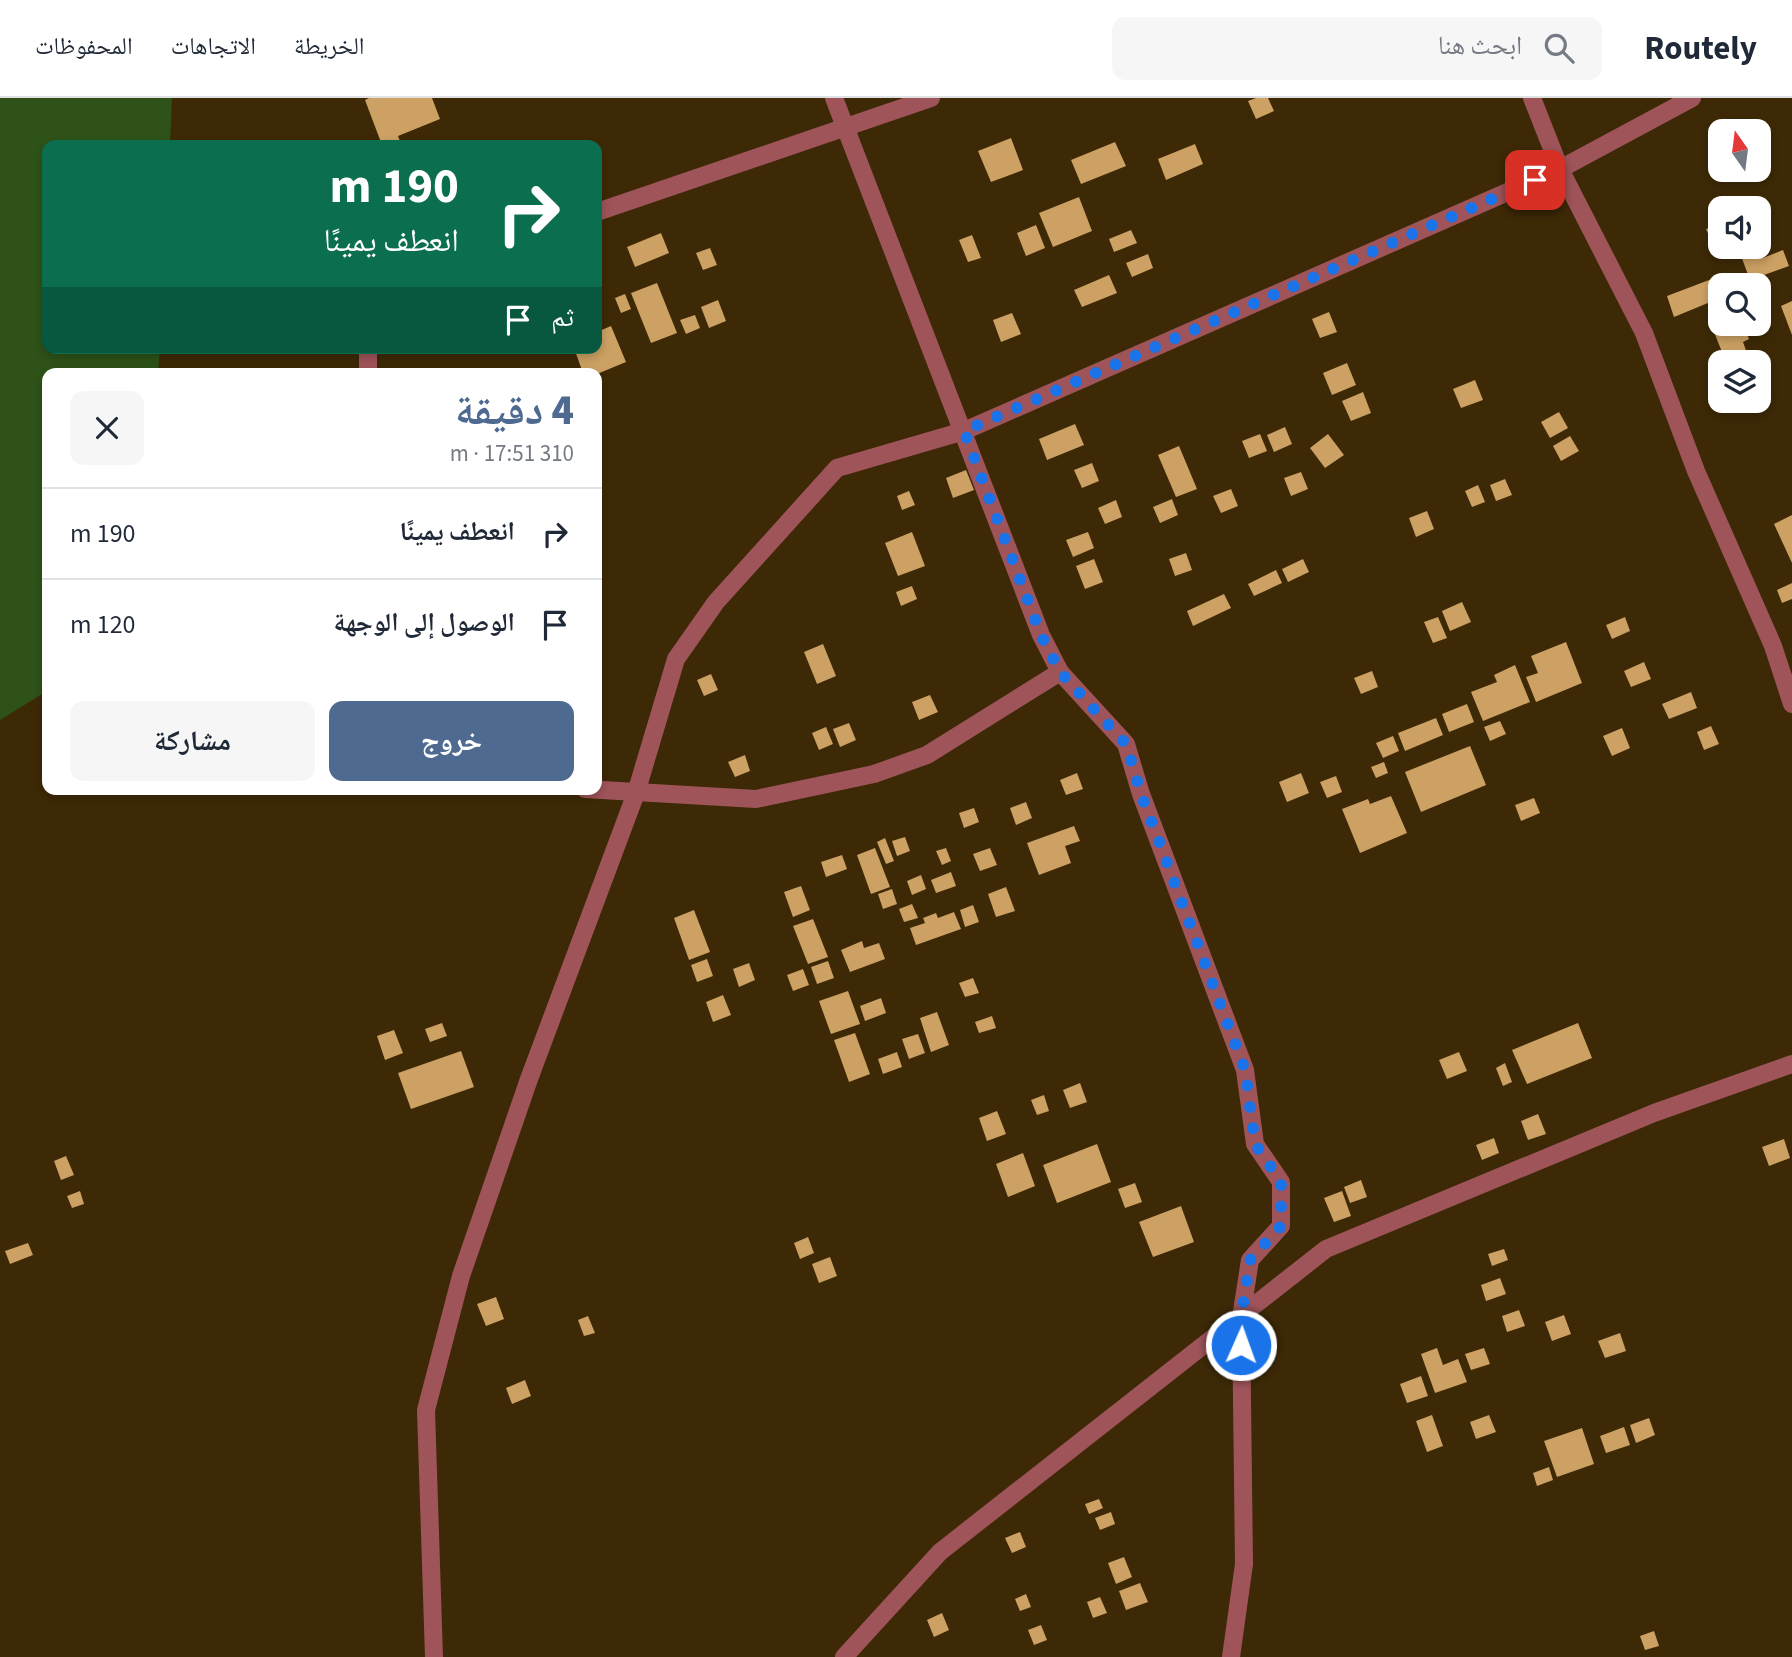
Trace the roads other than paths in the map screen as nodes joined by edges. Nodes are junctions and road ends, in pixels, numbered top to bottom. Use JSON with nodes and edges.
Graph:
{"nodes":[{"id":1,"x":834,"y":98,"type":"edge"},
{"id":2,"x":931,"y":98,"type":"edge"},
{"id":3,"x":1532,"y":98,"type":"edge"},
{"id":4,"x":1692,"y":98,"type":"edge"},
{"id":5,"x":844,"y":126,"type":"junction"},
{"id":6,"x":1560,"y":169,"type":"junction"},
{"id":7,"x":602,"y":210,"type":"edge"},
{"id":8,"x":964,"y":431,"type":"junction"},
{"id":9,"x":1060,"y":672,"type":"junction"},
{"id":10,"x":1792,"y":704,"type":"edge"},
{"id":11,"x":602,"y":790,"type":"edge"},
{"id":12,"x":636,"y":793,"type":"junction"},
{"id":13,"x":1792,"y":1064,"type":"edge"},
{"id":14,"x":1241,"y":1318,"type":"junction"},
{"id":15,"x":434,"y":1657,"type":"edge"},
{"id":16,"x":844,"y":1657,"type":"edge"},
{"id":17,"x":1231,"y":1657,"type":"edge"}],
"edges":[{"from":1,"to":5,"type":"street"},
{"from":2,"to":5,"type":"street"},
{"from":3,"to":6,"type":"street"},
{"from":4,"to":6,"type":"street"},
{"from":5,"to":7,"type":"street"},
{"from":5,"to":8,"type":"street"},
{"from":6,"to":8,"type":"street"},
{"from":6,"to":10,"type":"street"},
{"from":8,"to":9,"type":"street"},
{"from":8,"to":12,"type":"street"},
{"from":9,"to":12,"type":"street"},
{"from":9,"to":14,"type":"street"},
{"from":11,"to":12,"type":"street"},
{"from":12,"to":15,"type":"street"},
{"from":13,"to":14,"type":"street"},
{"from":14,"to":16,"type":"street"},
{"from":14,"to":17,"type":"street"}]}
